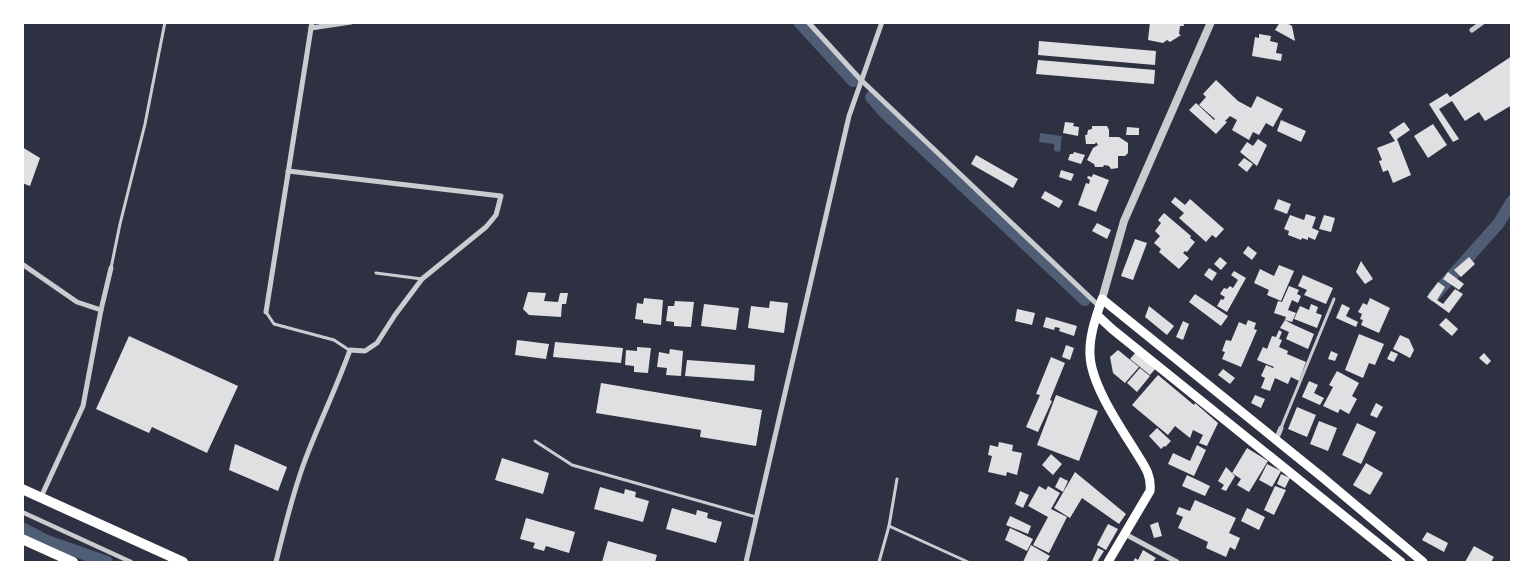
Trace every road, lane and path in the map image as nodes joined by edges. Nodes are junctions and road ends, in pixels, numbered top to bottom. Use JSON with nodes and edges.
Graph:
{"nodes":[{"id":1,"x":165,"y":22,"type":"edge"},
{"id":2,"x":351,"y":22,"type":"edge"},
{"id":3,"x":808,"y":22,"type":"edge"},
{"id":4,"x":882,"y":22,"type":"edge"},
{"id":5,"x":1211,"y":22,"type":"edge"},
{"id":6,"x":1483,"y":22,"type":"edge"},
{"id":7,"x":311,"y":25,"type":"edge"},
{"id":8,"x":1472,"y":30,"type":"dead end"},
{"id":9,"x":861,"y":80,"type":"junction"},
{"id":10,"x":288,"y":171,"type":"junction"},
{"id":11,"x":22,"y":264,"type":"edge"},
{"id":12,"x":111,"y":268,"type":"joint"},
{"id":13,"x":376,"y":273,"type":"dead end"},
{"id":14,"x":422,"y":279,"type":"junction"},
{"id":15,"x":1334,"y":299,"type":"dead end"},
{"id":16,"x":1100,"y":307,"type":"junction"},
{"id":17,"x":101,"y":310,"type":"junction"},
{"id":18,"x":266,"y":312,"type":"joint"},
{"id":19,"x":350,"y":350,"type":"junction"},
{"id":20,"x":1281,"y":428,"type":"joint"},
{"id":21,"x":1276,"y":440,"type":"junction"},
{"id":22,"x":535,"y":441,"type":"dead end"},
{"id":23,"x":897,"y":479,"type":"dead end"},
{"id":24,"x":22,"y":489,"type":"edge"},
{"id":25,"x":40,"y":498,"type":"junction"},
{"id":26,"x":22,"y":512,"type":"edge"},
{"id":27,"x":756,"y":517,"type":"junction"},
{"id":28,"x":889,"y":526,"type":"junction"},
{"id":29,"x":1126,"y":534,"type":"junction"},
{"id":30,"x":22,"y":539,"type":"edge"},
{"id":31,"x":73,"y":562,"type":"edge"},
{"id":32,"x":131,"y":562,"type":"edge"},
{"id":33,"x":183,"y":562,"type":"edge"},
{"id":34,"x":276,"y":562,"type":"edge"},
{"id":35,"x":746,"y":562,"type":"edge"},
{"id":36,"x":879,"y":562,"type":"edge"},
{"id":37,"x":968,"y":562,"type":"edge"},
{"id":38,"x":1108,"y":562,"type":"edge"},
{"id":39,"x":1177,"y":562,"type":"edge"},
{"id":40,"x":1401,"y":562,"type":"edge"},
{"id":41,"x":1423,"y":562,"type":"edge"}],
"edges":[{"from":1,"to":12,"type":"lane"},
{"from":2,"to":7,"type":"street"},
{"from":3,"to":9,"type":"street"},
{"from":4,"to":9,"type":"street"},
{"from":5,"to":16,"type":"street"},
{"from":6,"to":8,"type":"street"},
{"from":7,"to":10,"type":"street"},
{"from":9,"to":16,"type":"street"},
{"from":9,"to":27,"type":"street"},
{"from":10,"to":14,"type":"street"},
{"from":10,"to":18,"type":"street"},
{"from":11,"to":17,"type":"street"},
{"from":12,"to":17,"type":"street"},
{"from":13,"to":14,"type":"lane"},
{"from":14,"to":19,"type":"street"},
{"from":15,"to":20,"type":"lane"},
{"from":16,"to":21,"type":"main road"},
{"from":16,"to":29,"type":"main road"},
{"from":16,"to":40,"type":"main road"},
{"from":17,"to":25,"type":"street"},
{"from":18,"to":19,"type":"lane"},
{"from":19,"to":34,"type":"street"},
{"from":20,"to":21,"type":"street"},
{"from":21,"to":41,"type":"main road"},
{"from":22,"to":27,"type":"lane"},
{"from":23,"to":28,"type":"lane"},
{"from":24,"to":25,"type":"main road"},
{"from":25,"to":33,"type":"main road"},
{"from":26,"to":32,"type":"street"},
{"from":27,"to":35,"type":"street"},
{"from":28,"to":36,"type":"lane"},
{"from":28,"to":37,"type":"lane"},
{"from":29,"to":38,"type":"main road"},
{"from":29,"to":39,"type":"street"},
{"from":30,"to":31,"type":"main road"}]}
